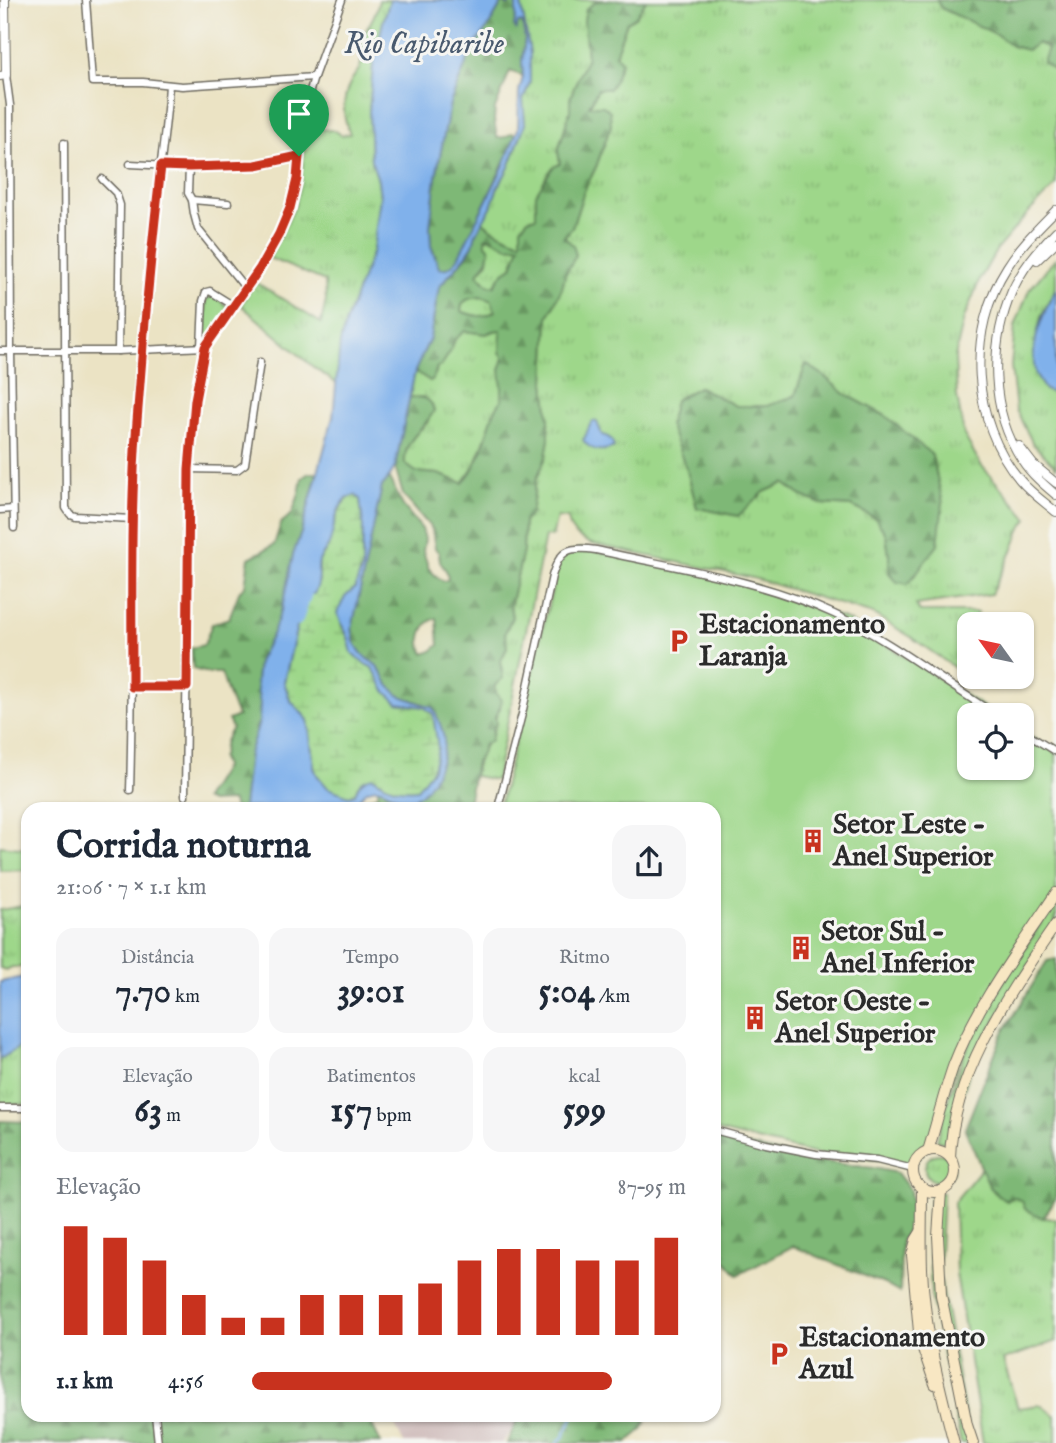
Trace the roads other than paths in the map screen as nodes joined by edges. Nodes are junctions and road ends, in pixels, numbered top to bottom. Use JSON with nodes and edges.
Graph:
{"nodes":[{"id":1,"x":5,"y":0,"type":"edge"},
{"id":2,"x":86,"y":0,"type":"edge"},
{"id":3,"x":342,"y":0,"type":"edge"},
{"id":4,"x":3,"y":76,"type":"edge"},
{"id":5,"x":314,"y":77,"type":"junction"},
{"id":6,"x":169,"y":85,"type":"junction"},
{"id":7,"x":64,"y":143,"type":"dead end"},
{"id":8,"x":299,"y":156,"type":"junction"},
{"id":9,"x":130,"y":164,"type":"dead end"},
{"id":10,"x":161,"y":166,"type":"junction"},
{"id":11,"x":189,"y":167,"type":"junction"},
{"id":12,"x":103,"y":179,"type":"dead end"},
{"id":13,"x":192,"y":200,"type":"junction"},
{"id":14,"x":228,"y":203,"type":"dead end"},
{"id":15,"x":1056,"y":210,"type":"edge"},
{"id":16,"x":1056,"y":231,"type":"edge"},
{"id":17,"x":1056,"y":242,"type":"edge"},
{"id":18,"x":1020,"y":277,"type":"junction"},
{"id":19,"x":246,"y":289,"type":"junction"},
{"id":20,"x":234,"y":306,"type":"junction"},
{"id":21,"x":203,"y":347,"type":"junction"},
{"id":22,"x":66,"y":350,"type":"junction"},
{"id":23,"x":142,"y":350,"type":"junction"},
{"id":24,"x":0,"y":351,"type":"edge"},
{"id":25,"x":11,"y":351,"type":"junction"},
{"id":26,"x":118,"y":351,"type":"junction"},
{"id":27,"x":260,"y":362,"type":"dead end"},
{"id":28,"x":1008,"y":432,"type":"junction"},
{"id":29,"x":189,"y":469,"type":"junction"},
{"id":30,"x":1056,"y":483,"type":"edge"},
{"id":31,"x":1056,"y":495,"type":"edge"},
{"id":32,"x":13,"y":509,"type":"junction"},
{"id":33,"x":0,"y":510,"type":"edge"},
{"id":34,"x":1056,"y":512,"type":"edge"},
{"id":35,"x":132,"y":519,"type":"junction"},
{"id":36,"x":14,"y":528,"type":"dead end"},
{"id":37,"x":132,"y":687,"type":"junction"},
{"id":38,"x":187,"y":687,"type":"junction"},
{"id":39,"x":978,"y":703,"type":"edge"},
{"id":40,"x":1034,"y":738,"type":"edge"},
{"id":41,"x":1056,"y":752,"type":"edge"},
{"id":42,"x":130,"y":790,"type":"dead end"},
{"id":43,"x":185,"y":796,"type":"dead end"},
{"id":44,"x":500,"y":802,"type":"edge"},
{"id":45,"x":1056,"y":893,"type":"edge"},
{"id":46,"x":1056,"y":924,"type":"edge"},
{"id":47,"x":0,"y":1108,"type":"edge"},
{"id":48,"x":21,"y":1108,"type":"edge"},
{"id":49,"x":721,"y":1132,"type":"edge"},
{"id":50,"x":928,"y":1151,"type":"junction"},
{"id":51,"x":950,"y":1157,"type":"junction"},
{"id":52,"x":914,"y":1169,"type":"junction"},
{"id":53,"x":922,"y":1188,"type":"junction"},
{"id":54,"x":941,"y":1191,"type":"junction"},
{"id":55,"x":156,"y":1422,"type":"edge"},
{"id":56,"x":158,"y":1443,"type":"edge"},
{"id":57,"x":954,"y":1443,"type":"edge"},
{"id":58,"x":973,"y":1443,"type":"edge"}],
"edges":[{"from":1,"to":4,"type":"street"},
{"from":2,"to":6,"type":"street"},
{"from":3,"to":5,"type":"street"},
{"from":4,"to":25,"type":"street"},
{"from":5,"to":6,"type":"street"},
{"from":5,"to":8,"type":"street"},
{"from":6,"to":10,"type":"street"},
{"from":7,"to":22,"type":"street"},
{"from":8,"to":11,"type":"street"},
{"from":8,"to":19,"type":"street"},
{"from":9,"to":10,"type":"street"},
{"from":10,"to":11,"type":"street"},
{"from":10,"to":23,"type":"street"},
{"from":11,"to":13,"type":"street"},
{"from":12,"to":26,"type":"street"},
{"from":13,"to":14,"type":"street"},
{"from":13,"to":19,"type":"street"},
{"from":15,"to":34,"type":"street"},
{"from":16,"to":18,"type":"street"},
{"from":17,"to":18,"type":"street"},
{"from":18,"to":28,"type":"street"},
{"from":19,"to":20,"type":"street"},
{"from":20,"to":21,"type":"street"},
{"from":20,"to":21,"type":"street"},
{"from":21,"to":23,"type":"street"},
{"from":21,"to":29,"type":"street"},
{"from":22,"to":25,"type":"street"},
{"from":22,"to":26,"type":"street"},
{"from":22,"to":35,"type":"street"},
{"from":23,"to":26,"type":"street"},
{"from":23,"to":35,"type":"street"},
{"from":24,"to":25,"type":"street"},
{"from":25,"to":32,"type":"street"},
{"from":27,"to":29,"type":"street"},
{"from":28,"to":30,"type":"street"},
{"from":28,"to":31,"type":"street"},
{"from":29,"to":38,"type":"street"},
{"from":32,"to":33,"type":"street"},
{"from":32,"to":36,"type":"street"},
{"from":35,"to":37,"type":"street"},
{"from":37,"to":38,"type":"street"},
{"from":37,"to":42,"type":"street"},
{"from":38,"to":43,"type":"street"},
{"from":39,"to":44,"type":"street"},
{"from":40,"to":41,"type":"street"},
{"from":45,"to":50,"type":"main road"},
{"from":46,"to":51,"type":"main road"},
{"from":47,"to":48,"type":"street"},
{"from":49,"to":52,"type":"street"},
{"from":50,"to":51,"type":"main road"},
{"from":50,"to":52,"type":"main road"},
{"from":51,"to":54,"type":"main road"},
{"from":52,"to":53,"type":"main road"},
{"from":53,"to":54,"type":"main road"},
{"from":53,"to":57,"type":"main road"},
{"from":54,"to":58,"type":"main road"},
{"from":55,"to":56,"type":"street"}]}
